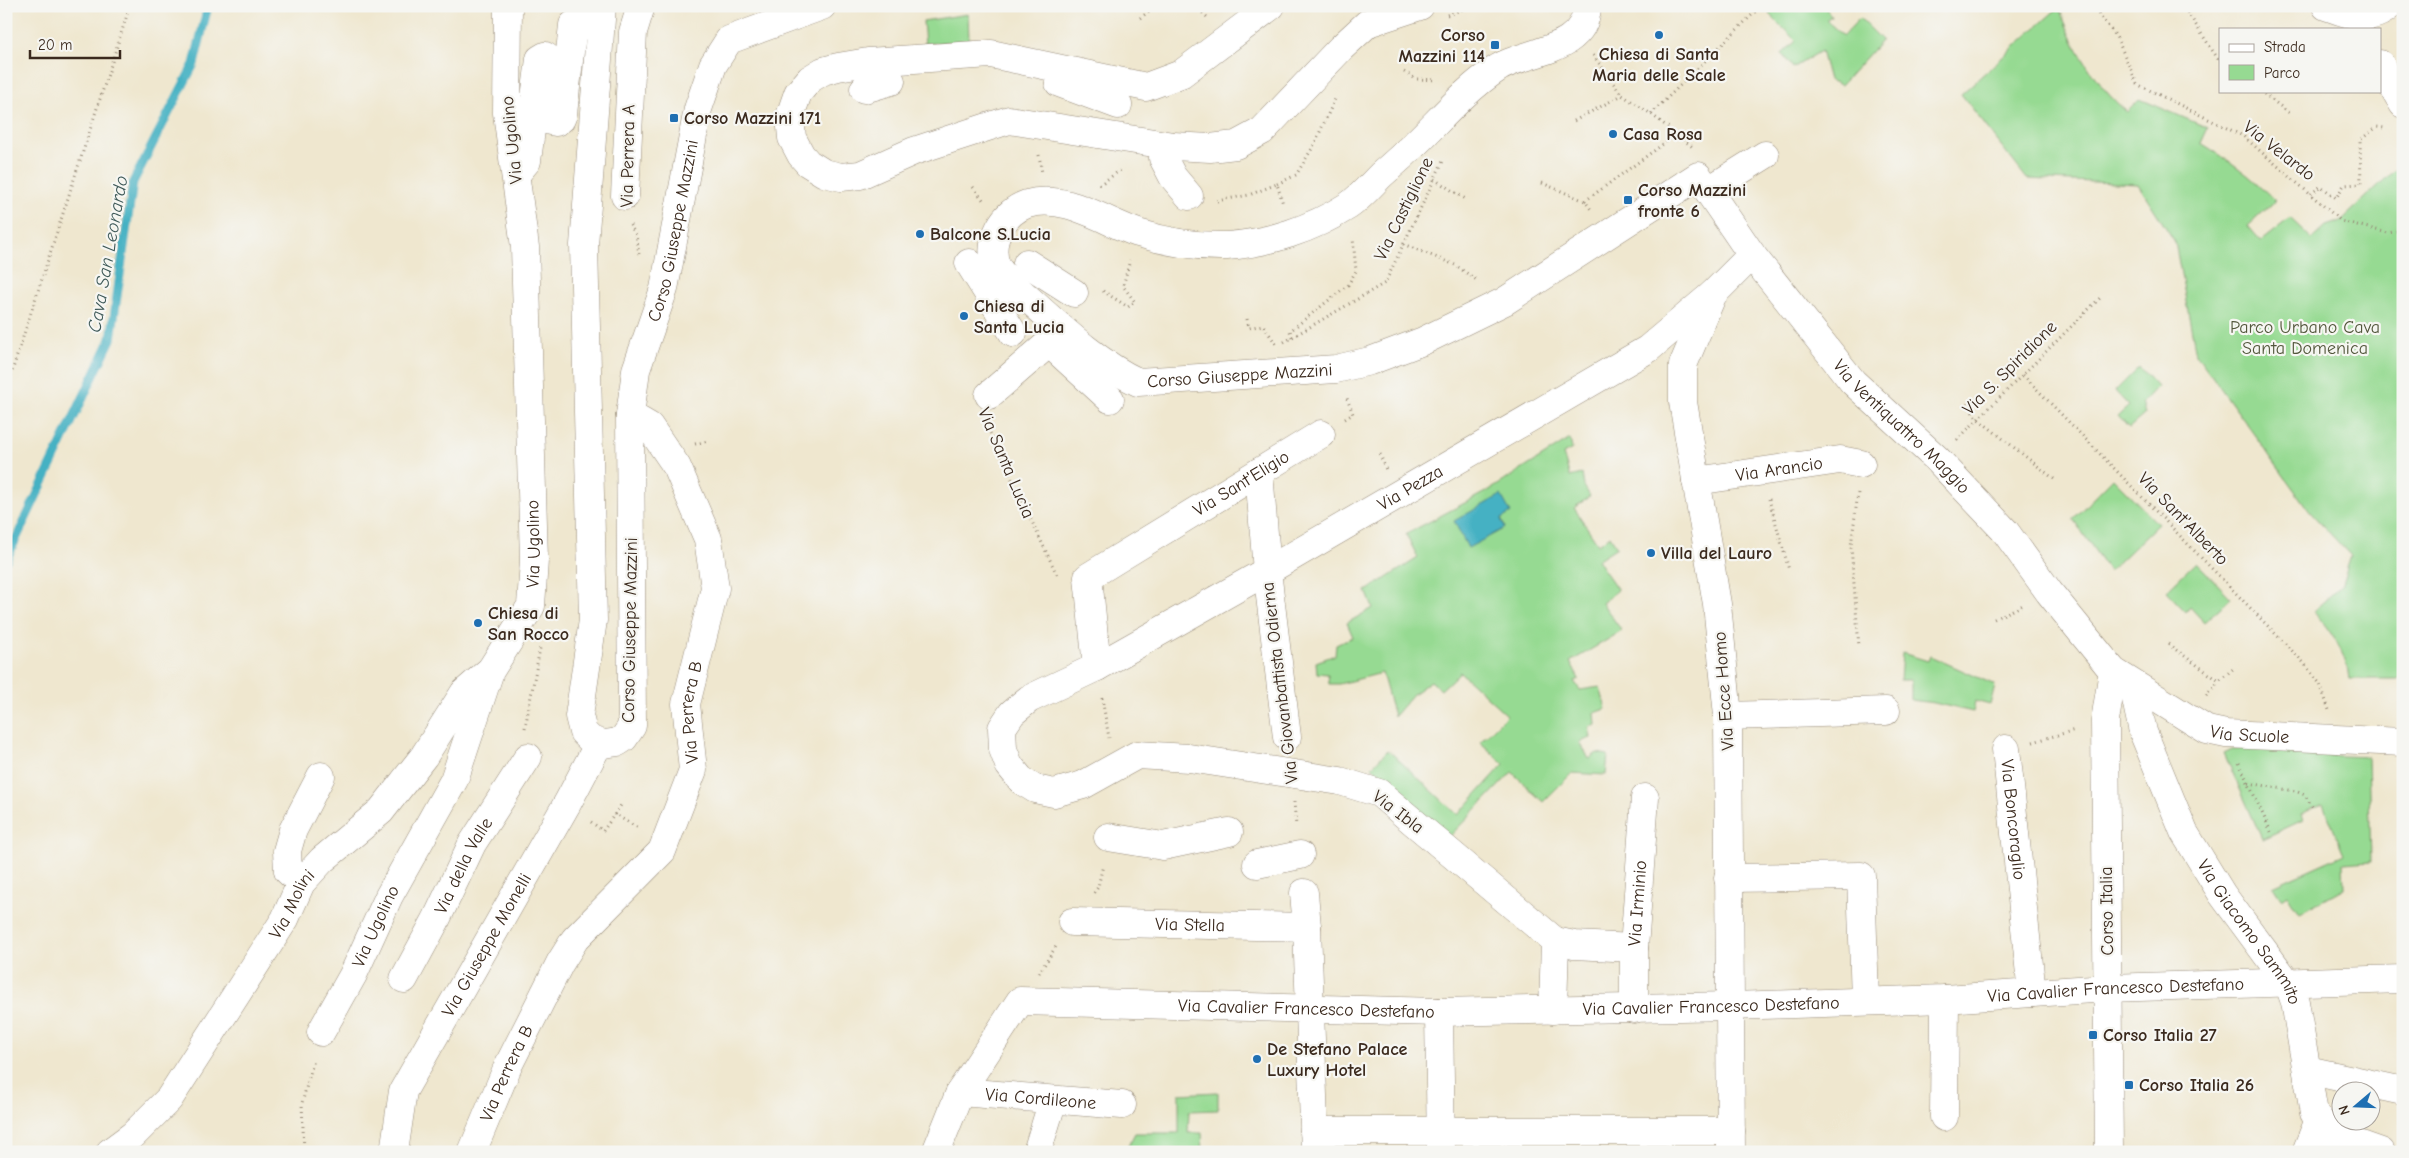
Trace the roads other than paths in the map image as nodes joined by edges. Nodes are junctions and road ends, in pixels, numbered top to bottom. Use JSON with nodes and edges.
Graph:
{"nodes":[{"id":1,"x":508,"y":6,"type":"edge"},
{"id":2,"x":640,"y":6,"type":"edge"},
{"id":3,"x":822,"y":6,"type":"edge"},
{"id":4,"x":1271,"y":6,"type":"edge"},
{"id":5,"x":1420,"y":6,"type":"edge"},
{"id":6,"x":1586,"y":6,"type":"edge"},
{"id":7,"x":2326,"y":6,"type":"edge"},
{"id":8,"x":2389,"y":6,"type":"edge"},
{"id":9,"x":601,"y":16,"type":"edge"},
{"id":10,"x":2361,"y":23,"type":"edge"},
{"id":11,"x":2382,"y":70,"type":"edge"},
{"id":12,"x":864,"y":89,"type":"dead end"},
{"id":13,"x":1118,"y":105,"type":"dead end"},
{"id":14,"x":2398,"y":116,"type":"edge"},
{"id":15,"x":1765,"y":155,"type":"dead end"},
{"id":16,"x":1163,"y":158,"type":"road end"},
{"id":17,"x":515,"y":175,"type":"junction"},
{"id":18,"x":1703,"y":183,"type":"junction"},
{"id":19,"x":625,"y":196,"type":"road end"},
{"id":20,"x":1189,"y":196,"type":"road end"},
{"id":21,"x":1752,"y":255,"type":"junction"},
{"id":22,"x":969,"y":263,"type":"dead end"},
{"id":23,"x":1027,"y":264,"type":"dead end"},
{"id":24,"x":1074,"y":294,"type":"road end"},
{"id":25,"x":1713,"y":294,"type":"junction"},
{"id":26,"x":1013,"y":333,"type":"dead end"},
{"id":27,"x":989,"y":395,"type":"road end"},
{"id":28,"x":1110,"y":399,"type":"dead end"},
{"id":29,"x":630,"y":415,"type":"junction"},
{"id":30,"x":1321,"y":434,"type":"road end"},
{"id":31,"x":1861,"y":464,"type":"road end"},
{"id":32,"x":1259,"y":472,"type":"junction"},
{"id":33,"x":1696,"y":481,"type":"junction"},
{"id":34,"x":1268,"y":571,"type":"junction"},
{"id":35,"x":1097,"y":667,"type":"junction"},
{"id":36,"x":490,"y":670,"type":"junction"},
{"id":37,"x":2123,"y":678,"type":"junction"},
{"id":38,"x":1886,"y":711,"type":"dead end"},
{"id":39,"x":1728,"y":716,"type":"junction"},
{"id":40,"x":1286,"y":737,"type":"dead end"},
{"id":41,"x":2403,"y":742,"type":"edge"},
{"id":42,"x":599,"y":743,"type":"junction"},
{"id":43,"x":2006,"y":749,"type":"road end"},
{"id":44,"x":1136,"y":755,"type":"joint"},
{"id":45,"x":528,"y":757,"type":"dead end"},
{"id":46,"x":322,"y":776,"type":"dead end"},
{"id":47,"x":1645,"y":798,"type":"dead end"},
{"id":48,"x":1229,"y":832,"type":"dead end"},
{"id":49,"x":1108,"y":837,"type":"dead end"},
{"id":50,"x":1300,"y":855,"type":"road end"},
{"id":51,"x":1257,"y":864,"type":"dead end"},
{"id":52,"x":1728,"y":878,"type":"junction"},
{"id":53,"x":301,"y":882,"type":"junction"},
{"id":54,"x":1304,"y":894,"type":"dead end"},
{"id":55,"x":1072,"y":922,"type":"dead end"},
{"id":56,"x":1307,"y":927,"type":"junction"},
{"id":57,"x":1555,"y":941,"type":"junction"},
{"id":58,"x":1634,"y":948,"type":"junction"},
{"id":59,"x":404,"y":979,"type":"dead end"},
{"id":60,"x":2403,"y":979,"type":"edge"},
{"id":61,"x":2289,"y":984,"type":"junction"},
{"id":62,"x":2107,"y":988,"type":"junction"},
{"id":63,"x":2032,"y":993,"type":"junction"},
{"id":64,"x":1945,"y":999,"type":"junction"},
{"id":65,"x":1865,"y":1000,"type":"junction"},
{"id":66,"x":1730,"y":1006,"type":"junction"},
{"id":67,"x":1634,"y":1009,"type":"junction"},
{"id":68,"x":1310,"y":1010,"type":"junction"},
{"id":69,"x":1553,"y":1010,"type":"junction"},
{"id":70,"x":1439,"y":1012,"type":"junction"},
{"id":71,"x":321,"y":1032,"type":"road end"},
{"id":72,"x":2307,"y":1070,"type":"junction"},
{"id":73,"x":2403,"y":1091,"type":"edge"},
{"id":74,"x":960,"y":1092,"type":"junction"},
{"id":75,"x":1053,"y":1100,"type":"junction"},
{"id":76,"x":1122,"y":1106,"type":"dead end"},
{"id":77,"x":1944,"y":1117,"type":"dead end"},
{"id":78,"x":2319,"y":1120,"type":"junction"},
{"id":79,"x":1314,"y":1141,"type":"edge"},
{"id":80,"x":1441,"y":1141,"type":"edge"},
{"id":81,"x":1587,"y":1141,"type":"edge"},
{"id":82,"x":1657,"y":1141,"type":"edge"},
{"id":83,"x":1731,"y":1141,"type":"edge"},
{"id":84,"x":2365,"y":1149,"type":"edge"},
{"id":85,"x":110,"y":1152,"type":"edge"},
{"id":86,"x":394,"y":1152,"type":"edge"},
{"id":87,"x":472,"y":1152,"type":"edge"},
{"id":88,"x":936,"y":1152,"type":"edge"},
{"id":89,"x":1037,"y":1152,"type":"edge"},
{"id":90,"x":2109,"y":1152,"type":"edge"},
{"id":91,"x":2306,"y":1152,"type":"edge"}],
"edges":[{"from":1,"to":17,"type":"street","name":"Via Ugolino"},
{"from":2,"to":19,"type":"street","name":"Via Perrera A"},
{"from":3,"to":29,"type":"street","name":"Corso Giuseppe Mazzini"},
{"from":4,"to":5,"type":"street"},
{"from":6,"to":18,"type":"street","name":"Corso Giuseppe Mazzini"},
{"from":7,"to":10,"type":"street"},
{"from":8,"to":10,"type":"street"},
{"from":9,"to":17,"type":"street"},
{"from":9,"to":42,"type":"street"},
{"from":11,"to":14,"type":"street"},
{"from":12,"to":13,"type":"street"},
{"from":15,"to":18,"type":"street","name":"Corso Giuseppe Mazzini"},
{"from":16,"to":20,"type":"street"},
{"from":17,"to":36,"type":"street","name":"Via Ugolino"},
{"from":18,"to":21,"type":"street","name":"Via Ventiquattro Maggio"},
{"from":21,"to":25,"type":"street","name":"Via Ecce Homo"},
{"from":21,"to":37,"type":"street","name":"Via Ventiquattro Maggio"},
{"from":22,"to":26,"type":"street"},
{"from":23,"to":24,"type":"street"},
{"from":25,"to":33,"type":"street","name":"Via Ecce Homo"},
{"from":25,"to":34,"type":"street","name":"Via Pezza"},
{"from":27,"to":28,"type":"street","name":"Via Santa Lucia"},
{"from":29,"to":42,"type":"street","name":"Corso Giuseppe Mazzini"},
{"from":29,"to":87,"type":"street","name":"Via Perrera B"},
{"from":30,"to":32,"type":"street","name":"Via Sant'Eligio"},
{"from":31,"to":33,"type":"street","name":"Via Arancio"},
{"from":32,"to":34,"type":"street","name":"Via Giovanbattista Odierna"},
{"from":32,"to":35,"type":"street","name":"Via Sant'Eligio"},
{"from":33,"to":39,"type":"street","name":"Via Ecce Homo"},
{"from":34,"to":35,"type":"street","name":"Via Pezza"},
{"from":34,"to":40,"type":"street","name":"Via Giovanbattista Odierna"},
{"from":35,"to":44,"type":"street","name":"Via Pezza"},
{"from":36,"to":53,"type":"street","name":"Via Molini"},
{"from":36,"to":71,"type":"street","name":"Via Ugolino"},
{"from":37,"to":41,"type":"street","name":"Via Scuole"},
{"from":37,"to":61,"type":"street","name":"Via Giacomo Sammito"},
{"from":37,"to":62,"type":"street","name":"Corso Italia"},
{"from":38,"to":39,"type":"street"},
{"from":39,"to":52,"type":"street","name":"Via Ecce Homo"},
{"from":42,"to":86,"type":"street","name":"Via Giuseppe Monelli"},
{"from":43,"to":63,"type":"street","name":"Via Boncoraglio"},
{"from":44,"to":57,"type":"street","name":"Via Ibla"},
{"from":45,"to":59,"type":"street","name":"Via della Valle"},
{"from":46,"to":53,"type":"street"},
{"from":47,"to":58,"type":"street","name":"Via Irminio"},
{"from":48,"to":49,"type":"street"},
{"from":50,"to":51,"type":"street"},
{"from":52,"to":65,"type":"street"},
{"from":52,"to":66,"type":"street","name":"Via Ecce Homo"},
{"from":53,"to":85,"type":"street","name":"Via Molini"},
{"from":54,"to":56,"type":"street"},
{"from":55,"to":56,"type":"street","name":"Via Stella"},
{"from":56,"to":68,"type":"street"},
{"from":57,"to":58,"type":"street"},
{"from":57,"to":69,"type":"street"},
{"from":58,"to":67,"type":"street","name":"Via Irminio"},
{"from":60,"to":61,"type":"street","name":"Via Cavalier Francesco Destefano"},
{"from":61,"to":62,"type":"street","name":"Via Cavalier Francesco Destefano"},
{"from":61,"to":72,"type":"street","name":"Via Giacomo Sammito"},
{"from":62,"to":63,"type":"street","name":"Via Cavalier Francesco Destefano"},
{"from":62,"to":90,"type":"street","name":"Corso Italia"},
{"from":63,"to":64,"type":"street","name":"Via Cavalier Francesco Destefano"},
{"from":64,"to":65,"type":"street","name":"Via Cavalier Francesco Destefano"},
{"from":64,"to":77,"type":"street"},
{"from":65,"to":66,"type":"street","name":"Via Cavalier Francesco Destefano"},
{"from":66,"to":67,"type":"street","name":"Via Cavalier Francesco Destefano"},
{"from":66,"to":83,"type":"street","name":"Via Ecce Homo"},
{"from":67,"to":69,"type":"street","name":"Via Cavalier Francesco Destefano"},
{"from":68,"to":70,"type":"street","name":"Via Cavalier Francesco Destefano"},
{"from":68,"to":74,"type":"street","name":"Via Cavalier Francesco Destefano"},
{"from":68,"to":79,"type":"street"},
{"from":69,"to":70,"type":"street","name":"Via Cavalier Francesco Destefano"},
{"from":70,"to":80,"type":"street"},
{"from":72,"to":73,"type":"street"},
{"from":72,"to":78,"type":"street","name":"Via Giacomo Sammito"},
{"from":74,"to":75,"type":"street","name":"Via Cordileone"},
{"from":74,"to":88,"type":"street"},
{"from":75,"to":76,"type":"street","name":"Via Cordileone"},
{"from":75,"to":89,"type":"street"},
{"from":78,"to":84,"type":"street","name":"Via Giacomo Sammito"},
{"from":78,"to":91,"type":"street"},
{"from":79,"to":80,"type":"street"},
{"from":80,"to":81,"type":"street"},
{"from":81,"to":82,"type":"street"},
{"from":82,"to":83,"type":"street"}]}
